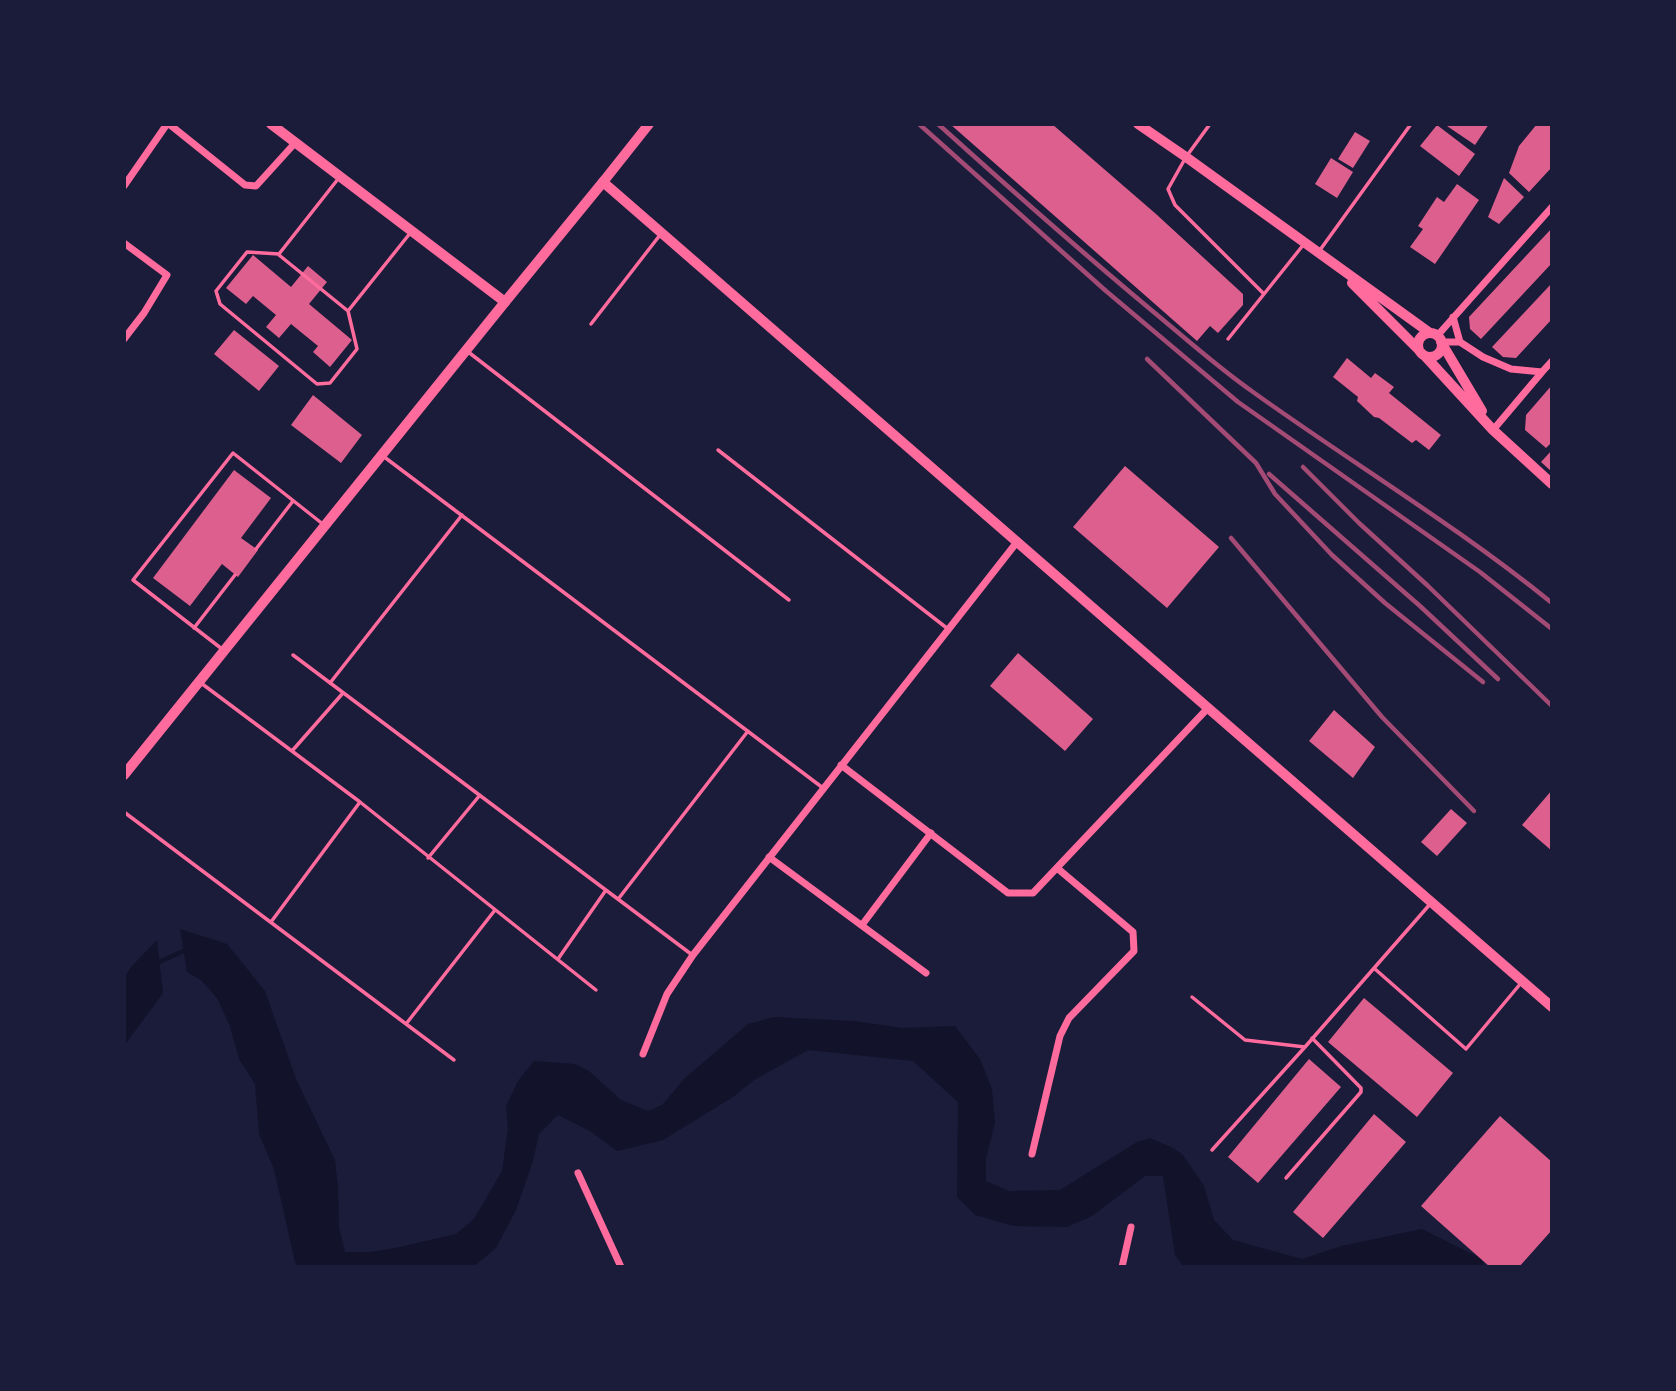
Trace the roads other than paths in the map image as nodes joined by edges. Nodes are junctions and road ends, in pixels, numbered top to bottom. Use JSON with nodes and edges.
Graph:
{"nodes":[{"id":1,"x":168,"y":124,"type":"edge"},
{"id":2,"x":271,"y":124,"type":"edge"},
{"id":3,"x":649,"y":124,"type":"edge"},
{"id":4,"x":1138,"y":124,"type":"edge"},
{"id":5,"x":1210,"y":124,"type":"edge"},
{"id":6,"x":1411,"y":124,"type":"edge"},
{"id":7,"x":295,"y":143,"type":"junction"},
{"id":8,"x":1186,"y":157,"type":"junction"},
{"id":9,"x":340,"y":177,"type":"junction"},
{"id":10,"x":603,"y":182,"type":"junction"},
{"id":11,"x":124,"y":186,"type":"edge"},
{"id":12,"x":1552,"y":207,"type":"edge"},
{"id":13,"x":411,"y":232,"type":"junction"},
{"id":14,"x":661,"y":233,"type":"junction"},
{"id":15,"x":124,"y":243,"type":"edge"},
{"id":16,"x":1305,"y":243,"type":"junction"},
{"id":17,"x":279,"y":254,"type":"junction"},
{"id":18,"x":1323,"y":255,"type":"junction"},
{"id":19,"x":1264,"y":294,"type":"junction"},
{"id":20,"x":505,"y":302,"type":"junction"},
{"id":21,"x":348,"y":311,"type":"junction"},
{"id":22,"x":1453,"y":317,"type":"junction"},
{"id":23,"x":591,"y":324,"type":"dead end"},
{"id":24,"x":1436,"y":337,"type":"junction"},
{"id":25,"x":124,"y":339,"type":"edge"},
{"id":26,"x":1228,"y":339,"type":"dead end"},
{"id":27,"x":1460,"y":342,"type":"junction"},
{"id":28,"x":466,"y":350,"type":"junction"},
{"id":29,"x":1422,"y":353,"type":"junction"},
{"id":30,"x":1552,"y":361,"type":"edge"},
{"id":31,"x":1542,"y":372,"type":"junction"},
{"id":32,"x":1493,"y":430,"type":"junction"},
{"id":33,"x":718,"y":450,"type":"dead end"},
{"id":34,"x":382,"y":456,"type":"junction"},
{"id":35,"x":1552,"y":484,"type":"edge"},
{"id":36,"x":293,"y":500,"type":"junction"},
{"id":37,"x":462,"y":516,"type":"junction"},
{"id":38,"x":325,"y":526,"type":"junction"},
{"id":39,"x":1017,"y":542,"type":"junction"},
{"id":40,"x":256,"y":549,"type":"dead end"},
{"id":41,"x":236,"y":575,"type":"dead end"},
{"id":42,"x":789,"y":600,"type":"dead end"},
{"id":43,"x":194,"y":628,"type":"junction"},
{"id":44,"x":948,"y":629,"type":"junction"},
{"id":45,"x":223,"y":650,"type":"junction"},
{"id":46,"x":293,"y":655,"type":"dead end"},
{"id":47,"x":199,"y":681,"type":"junction"},
{"id":48,"x":330,"y":683,"type":"junction"},
{"id":49,"x":343,"y":693,"type":"junction"},
{"id":50,"x":1208,"y":708,"type":"junction"},
{"id":51,"x":748,"y":731,"type":"junction"},
{"id":52,"x":292,"y":751,"type":"junction"},
{"id":53,"x":842,"y":765,"type":"junction"},
{"id":54,"x":124,"y":775,"type":"edge"},
{"id":55,"x":823,"y":788,"type":"junction"},
{"id":56,"x":480,"y":795,"type":"junction"},
{"id":57,"x":360,"y":802,"type":"junction"},
{"id":58,"x":124,"y":812,"type":"edge"},
{"id":59,"x":931,"y":833,"type":"junction"},
{"id":60,"x":769,"y":856,"type":"junction"},
{"id":61,"x":428,"y":858,"type":"junction"},
{"id":62,"x":1057,"y":868,"type":"junction"},
{"id":63,"x":606,"y":890,"type":"junction"},
{"id":64,"x":618,"y":899,"type":"junction"},
{"id":65,"x":1432,"y":903,"type":"junction"},
{"id":66,"x":495,"y":910,"type":"junction"},
{"id":67,"x":271,"y":922,"type":"junction"},
{"id":68,"x":862,"y":925,"type":"junction"},
{"id":69,"x":693,"y":955,"type":"junction"},
{"id":70,"x":558,"y":959,"type":"junction"},
{"id":71,"x":1375,"y":969,"type":"junction"},
{"id":72,"x":926,"y":973,"type":"dead end"},
{"id":73,"x":1522,"y":982,"type":"junction"},
{"id":74,"x":596,"y":990,"type":"dead end"},
{"id":75,"x":1192,"y":997,"type":"dead end"},
{"id":76,"x":1552,"y":1007,"type":"edge"},
{"id":77,"x":406,"y":1024,"type":"junction"},
{"id":78,"x":1312,"y":1038,"type":"junction"},
{"id":79,"x":1304,"y":1047,"type":"junction"},
{"id":80,"x":643,"y":1054,"type":"dead end"},
{"id":81,"x":454,"y":1059,"type":"dead end"},
{"id":82,"x":1212,"y":1150,"type":"dead end"},
{"id":83,"x":1032,"y":1154,"type":"dead end"},
{"id":84,"x":578,"y":1173,"type":"dead end"},
{"id":85,"x":1286,"y":1178,"type":"dead end"},
{"id":86,"x":1131,"y":1227,"type":"dead end"},
{"id":87,"x":621,"y":1267,"type":"edge"},
{"id":88,"x":1122,"y":1267,"type":"edge"}],
"edges":[{"from":1,"to":7,"type":"street"},
{"from":1,"to":11,"type":"street"},
{"from":2,"to":7,"type":"main road"},
{"from":3,"to":10,"type":"street"},
{"from":4,"to":8,"type":"street"},
{"from":5,"to":8,"type":"lane"},
{"from":6,"to":18,"type":"lane"},
{"from":7,"to":9,"type":"main road"},
{"from":8,"to":16,"type":"street"},
{"from":8,"to":19,"type":"lane"},
{"from":9,"to":13,"type":"main road"},
{"from":9,"to":17,"type":"lane"},
{"from":10,"to":14,"type":"main road"},
{"from":10,"to":20,"type":"main road"},
{"from":12,"to":22,"type":"street"},
{"from":13,"to":20,"type":"main road"},
{"from":13,"to":21,"type":"lane"},
{"from":14,"to":23,"type":"lane"},
{"from":14,"to":39,"type":"main road"},
{"from":15,"to":25,"type":"street"},
{"from":16,"to":18,"type":"street"},
{"from":16,"to":19,"type":"lane"},
{"from":17,"to":21,"type":"lane"},
{"from":17,"to":21,"type":"lane"},
{"from":18,"to":24,"type":"street"},
{"from":18,"to":29,"type":"street"},
{"from":19,"to":26,"type":"lane"},
{"from":20,"to":28,"type":"street"},
{"from":22,"to":24,"type":"street"},
{"from":22,"to":27,"type":"street"},
{"from":24,"to":27,"type":"street"},
{"from":24,"to":29,"type":"street"},
{"from":24,"to":29,"type":"street"},
{"from":24,"to":32,"type":"street"},
{"from":27,"to":31,"type":"street"},
{"from":28,"to":34,"type":"street"},
{"from":28,"to":42,"type":"lane"},
{"from":29,"to":32,"type":"street"},
{"from":30,"to":31,"type":"street"},
{"from":31,"to":32,"type":"street"},
{"from":32,"to":35,"type":"street"},
{"from":33,"to":44,"type":"lane"},
{"from":34,"to":37,"type":"lane"},
{"from":34,"to":38,"type":"street"},
{"from":36,"to":38,"type":"lane"},
{"from":36,"to":40,"type":"lane"},
{"from":36,"to":43,"type":"lane"},
{"from":37,"to":48,"type":"lane"},
{"from":37,"to":51,"type":"lane"},
{"from":38,"to":45,"type":"street"},
{"from":39,"to":44,"type":"street"},
{"from":39,"to":50,"type":"main road"},
{"from":41,"to":43,"type":"lane"},
{"from":43,"to":45,"type":"lane"},
{"from":44,"to":53,"type":"street"},
{"from":45,"to":47,"type":"street"},
{"from":46,"to":48,"type":"lane"},
{"from":47,"to":52,"type":"lane"},
{"from":47,"to":54,"type":"street"},
{"from":48,"to":49,"type":"lane"},
{"from":49,"to":52,"type":"lane"},
{"from":49,"to":56,"type":"lane"},
{"from":50,"to":62,"type":"street"},
{"from":50,"to":65,"type":"main road"},
{"from":51,"to":55,"type":"lane"},
{"from":51,"to":64,"type":"lane"},
{"from":52,"to":57,"type":"lane"},
{"from":53,"to":55,"type":"street"},
{"from":53,"to":59,"type":"street"},
{"from":55,"to":60,"type":"street"},
{"from":56,"to":61,"type":"lane"},
{"from":56,"to":63,"type":"lane"},
{"from":57,"to":61,"type":"lane"},
{"from":57,"to":67,"type":"lane"},
{"from":58,"to":67,"type":"lane"},
{"from":59,"to":62,"type":"street"},
{"from":59,"to":68,"type":"street"},
{"from":60,"to":68,"type":"street"},
{"from":60,"to":69,"type":"street"},
{"from":61,"to":66,"type":"lane"},
{"from":62,"to":83,"type":"street"},
{"from":63,"to":64,"type":"lane"},
{"from":63,"to":70,"type":"lane"},
{"from":64,"to":69,"type":"lane"},
{"from":65,"to":71,"type":"lane"},
{"from":65,"to":73,"type":"main road"},
{"from":66,"to":70,"type":"lane"},
{"from":66,"to":77,"type":"lane"},
{"from":67,"to":77,"type":"lane"},
{"from":68,"to":72,"type":"street"},
{"from":69,"to":80,"type":"street"},
{"from":70,"to":74,"type":"lane"},
{"from":71,"to":73,"type":"lane"},
{"from":71,"to":78,"type":"lane"},
{"from":73,"to":76,"type":"main road"},
{"from":75,"to":79,"type":"lane"},
{"from":77,"to":81,"type":"lane"},
{"from":78,"to":79,"type":"lane"},
{"from":78,"to":85,"type":"lane"},
{"from":79,"to":82,"type":"lane"},
{"from":84,"to":87,"type":"street"},
{"from":86,"to":88,"type":"street"}]}
